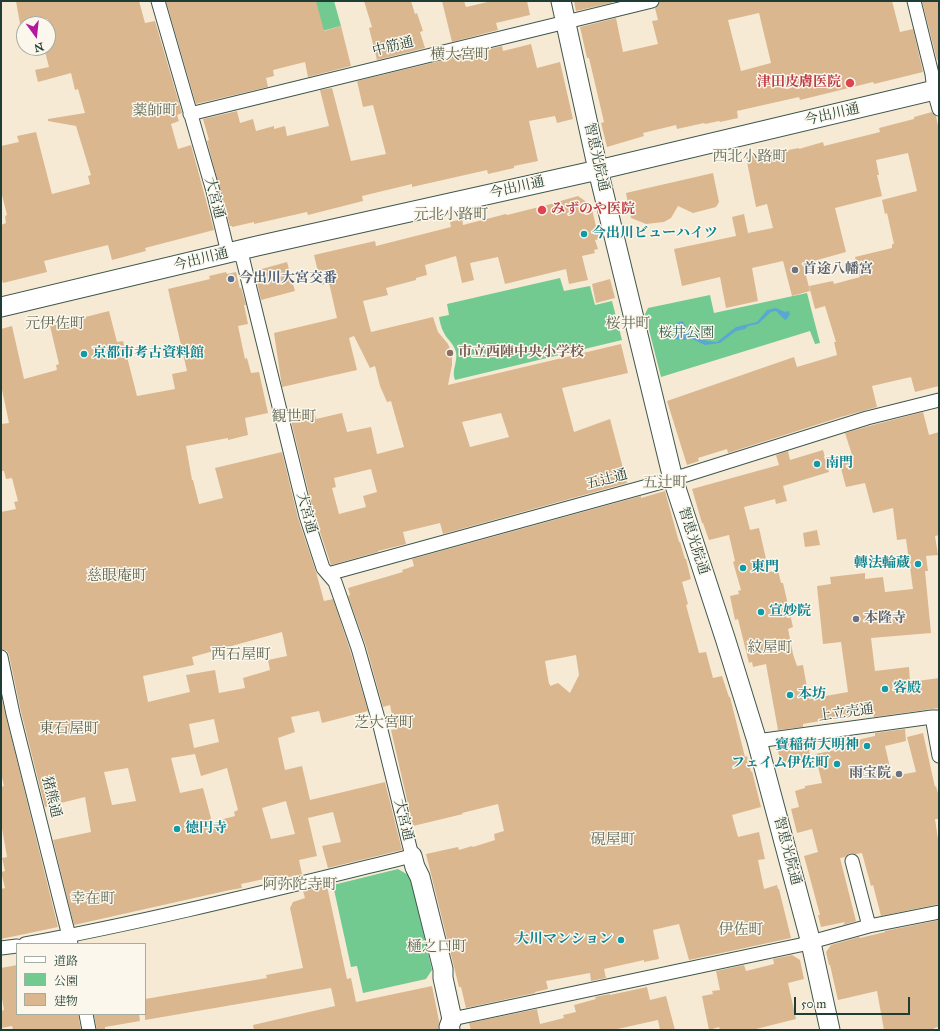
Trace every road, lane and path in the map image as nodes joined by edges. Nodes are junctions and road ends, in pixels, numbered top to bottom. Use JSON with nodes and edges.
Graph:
{"nodes":[{"id":1,"x":158,"y":1,"type":"edge"},
{"id":2,"x":561,"y":1,"type":"edge"},
{"id":3,"x":652,"y":1,"type":"edge"},
{"id":4,"x":914,"y":1,"type":"edge"},
{"id":5,"x":566,"y":22,"type":"junction"},
{"id":6,"x":937,"y":90,"type":"edge"},
{"id":7,"x":939,"y":109,"type":"edge"},
{"id":8,"x":190,"y":114,"type":"junction"},
{"id":9,"x":598,"y":170,"type":"junction"},
{"id":10,"x":228,"y":253,"type":"junction"},
{"id":11,"x":2,"y":305,"type":"edge"},
{"id":12,"x":939,"y":400,"type":"edge"},
{"id":13,"x":673,"y":479,"type":"junction"},
{"id":14,"x":328,"y":574,"type":"junction"},
{"id":15,"x":1,"y":657,"type":"edge"},
{"id":16,"x":936,"y":717,"type":"edge"},
{"id":17,"x":757,"y":741,"type":"junction"},
{"id":18,"x":939,"y":756,"type":"edge"},
{"id":19,"x":412,"y":856,"type":"junction"},
{"id":20,"x":852,"y":861,"type":"dead end"},
{"id":21,"x":939,"y":912,"type":"edge"},
{"id":22,"x":869,"y":926,"type":"junction"},
{"id":23,"x":70,"y":940,"type":"edge"},
{"id":24,"x":812,"y":942,"type":"junction"},
{"id":25,"x":36,"y":943,"type":"edge"},
{"id":26,"x":16,"y":946,"type":"edge"},
{"id":27,"x":1,"y":948,"type":"edge"},
{"id":28,"x":86,"y":1015,"type":"edge"},
{"id":29,"x":451,"y":1024,"type":"edge"},
{"id":30,"x":89,"y":1030,"type":"edge"},
{"id":31,"x":830,"y":1030,"type":"edge"}],
"edges":[{"from":1,"to":8,"type":"street","name":"大宮通"},
{"from":2,"to":5,"type":"street","name":"智恵光院通"},
{"from":3,"to":5,"type":"street","name":"中筋通"},
{"from":4,"to":6,"type":"street"},
{"from":5,"to":8,"type":"street","name":"中筋通"},
{"from":5,"to":9,"type":"street","name":"智恵光院通"},
{"from":6,"to":7,"type":"street"},
{"from":6,"to":9,"type":"street","name":"今出川通"},
{"from":8,"to":10,"type":"street","name":"大宮通"},
{"from":9,"to":10,"type":"street","name":"今出川通"},
{"from":9,"to":13,"type":"street","name":"智恵光院通"},
{"from":10,"to":11,"type":"street","name":"今出川通"},
{"from":10,"to":14,"type":"street","name":"大宮通"},
{"from":12,"to":13,"type":"street","name":"五辻通"},
{"from":13,"to":14,"type":"street","name":"五辻通"},
{"from":13,"to":17,"type":"street","name":"智恵光院通"},
{"from":14,"to":19,"type":"street","name":"大宮通"},
{"from":15,"to":23,"type":"street","name":"猪熊通"},
{"from":16,"to":17,"type":"street","name":"上立売通"},
{"from":16,"to":18,"type":"street"},
{"from":17,"to":24,"type":"street","name":"智恵光院通"},
{"from":19,"to":23,"type":"street"},
{"from":19,"to":29,"type":"street","name":"大宮通"},
{"from":20,"to":22,"type":"street"},
{"from":21,"to":22,"type":"street"},
{"from":22,"to":24,"type":"street"},
{"from":23,"to":25,"type":"street"},
{"from":24,"to":29,"type":"street"},
{"from":24,"to":31,"type":"street","name":"智恵光院通"},
{"from":26,"to":27,"type":"street"},
{"from":28,"to":30,"type":"street"}]}
